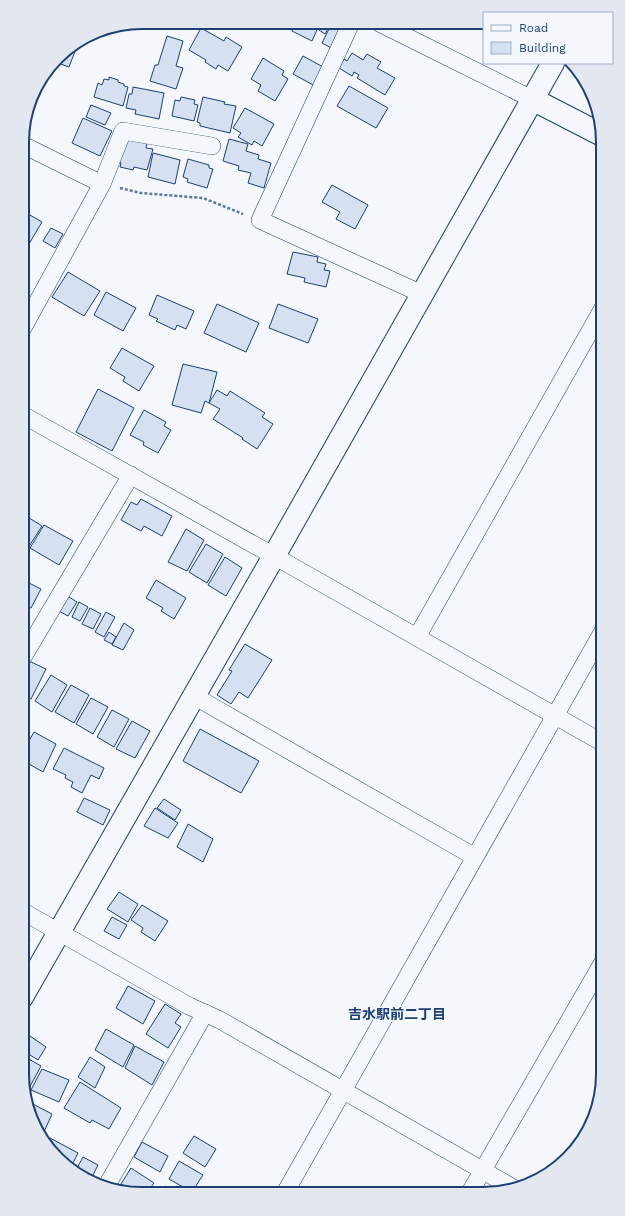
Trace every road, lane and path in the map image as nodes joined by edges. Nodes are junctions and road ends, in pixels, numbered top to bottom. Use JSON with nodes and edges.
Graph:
{"nodes":[{"id":1,"x":348,"y":29,"type":"edge"},
{"id":2,"x":389,"y":29,"type":"edge"},
{"id":3,"x":552,"y":64,"type":"edge"},
{"id":4,"x":532,"y":99,"type":"junction"},
{"id":5,"x":595,"y":132,"type":"edge"},
{"id":6,"x":212,"y":146,"type":"dead end"},
{"id":7,"x":29,"y":148,"type":"edge"},
{"id":8,"x":102,"y":184,"type":"junction"},
{"id":9,"x":260,"y":220,"type":"junction"},
{"id":10,"x":422,"y":294,"type":"junction"},
{"id":11,"x":29,"y":317,"type":"edge"},
{"id":12,"x":596,"y":320,"type":"edge"},
{"id":13,"x":29,"y":418,"type":"edge"},
{"id":14,"x":131,"y":475,"type":"junction"},
{"id":15,"x":274,"y":556,"type":"junction"},
{"id":16,"x":417,"y":637,"type":"junction"},
{"id":17,"x":596,"y":643,"type":"edge"},
{"id":18,"x":29,"y":646,"type":"edge"},
{"id":19,"x":194,"y":696,"type":"junction"},
{"id":20,"x":555,"y":716,"type":"junction"},
{"id":21,"x":596,"y":739,"type":"edge"},
{"id":22,"x":475,"y":857,"type":"junction"},
{"id":23,"x":29,"y":915,"type":"edge"},
{"id":24,"x":60,"y":932,"type":"junction"},
{"id":25,"x":596,"y":974,"type":"edge"},
{"id":26,"x":29,"y":984,"type":"edge"},
{"id":27,"x":205,"y":1013,"type":"junction"},
{"id":28,"x":343,"y":1090,"type":"junction"},
{"id":29,"x":483,"y":1170,"type":"junction"},
{"id":30,"x":109,"y":1182,"type":"edge"},
{"id":31,"x":507,"y":1184,"type":"edge"},
{"id":32,"x":288,"y":1187,"type":"edge"},
{"id":33,"x":473,"y":1187,"type":"edge"}],
"edges":[{"from":1,"to":9,"type":"street"},
{"from":2,"to":4,"type":"street"},
{"from":3,"to":4,"type":"street"},
{"from":4,"to":5,"type":"street"},
{"from":4,"to":10,"type":"street"},
{"from":6,"to":8,"type":"street"},
{"from":7,"to":8,"type":"street"},
{"from":8,"to":9,"type":"path"},
{"from":8,"to":11,"type":"street"},
{"from":9,"to":10,"type":"street"},
{"from":10,"to":15,"type":"street"},
{"from":12,"to":16,"type":"street"},
{"from":13,"to":14,"type":"street"},
{"from":14,"to":15,"type":"street"},
{"from":14,"to":18,"type":"street"},
{"from":15,"to":16,"type":"street"},
{"from":15,"to":19,"type":"street"},
{"from":16,"to":20,"type":"street"},
{"from":17,"to":20,"type":"street"},
{"from":19,"to":22,"type":"street"},
{"from":19,"to":24,"type":"street"},
{"from":20,"to":21,"type":"street"},
{"from":20,"to":22,"type":"street"},
{"from":22,"to":28,"type":"street"},
{"from":23,"to":24,"type":"street"},
{"from":24,"to":26,"type":"street"},
{"from":24,"to":27,"type":"street"},
{"from":25,"to":29,"type":"street"},
{"from":27,"to":28,"type":"street"},
{"from":27,"to":30,"type":"street"},
{"from":28,"to":29,"type":"street"},
{"from":28,"to":32,"type":"street"},
{"from":29,"to":31,"type":"street"},
{"from":29,"to":33,"type":"street"}]}
